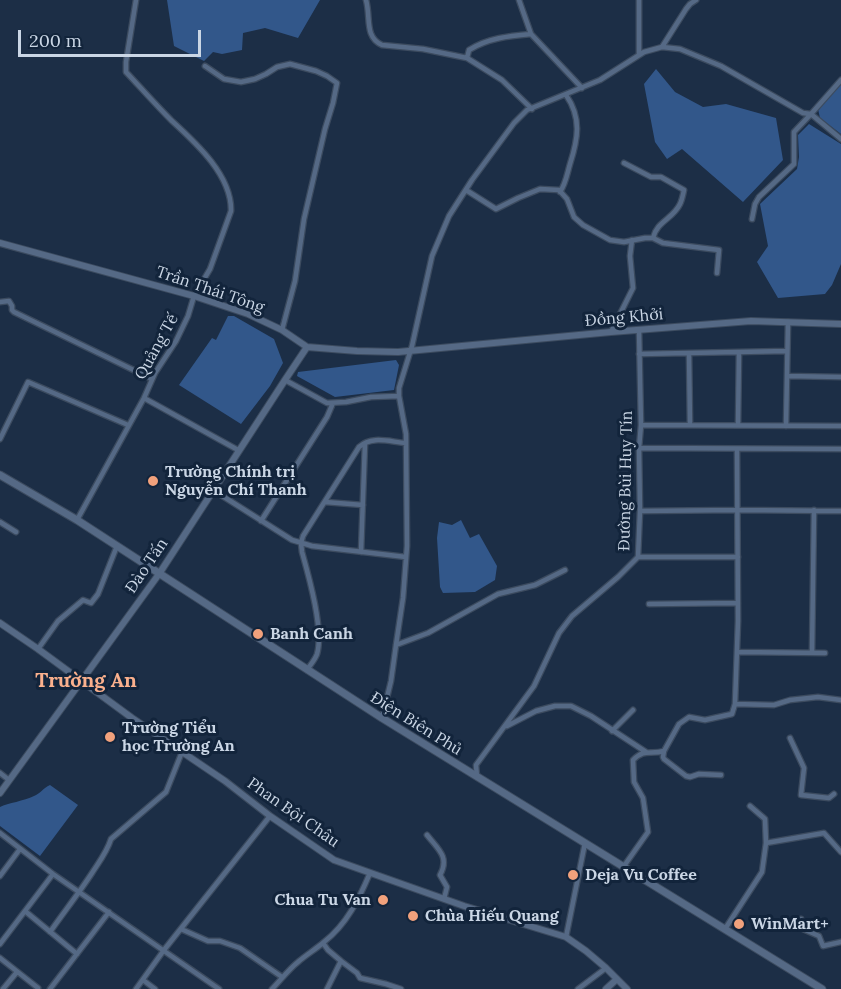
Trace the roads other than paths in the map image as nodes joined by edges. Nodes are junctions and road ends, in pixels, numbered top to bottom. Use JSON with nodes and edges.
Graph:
{"nodes":[{"id":1,"x":136,"y":0,"type":"edge"},
{"id":2,"x":366,"y":0,"type":"edge"},
{"id":3,"x":519,"y":0,"type":"edge"},
{"id":4,"x":639,"y":0,"type":"edge"},
{"id":5,"x":696,"y":0,"type":"edge"},
{"id":6,"x":531,"y":34,"type":"junction"},
{"id":7,"x":662,"y":47,"type":"junction"},
{"id":8,"x":639,"y":55,"type":"junction"},
{"id":9,"x":467,"y":58,"type":"junction"},
{"id":10,"x":206,"y":66,"type":"dead end"},
{"id":11,"x":841,"y":80,"type":"edge"},
{"id":12,"x":582,"y":88,"type":"junction"},
{"id":13,"x":566,"y":95,"type":"junction"},
{"id":14,"x":532,"y":109,"type":"junction"},
{"id":15,"x":811,"y":114,"type":"junction"},
{"id":16,"x":841,"y":139,"type":"edge"},
{"id":17,"x":624,"y":163,"type":"dead end"},
{"id":18,"x":466,"y":190,"type":"junction"},
{"id":19,"x":560,"y":192,"type":"junction"},
{"id":20,"x":752,"y":219,"type":"dead end"},
{"id":21,"x":653,"y":238,"type":"junction"},
{"id":22,"x":632,"y":240,"type":"junction"},
{"id":23,"x":0,"y":243,"type":"edge"},
{"id":24,"x":717,"y":273,"type":"dead end"},
{"id":25,"x":194,"y":296,"type":"junction"},
{"id":26,"x":0,"y":302,"type":"edge"},
{"id":27,"x":788,"y":322,"type":"junction"},
{"id":28,"x":841,"y":324,"type":"edge"},
{"id":29,"x":282,"y":330,"type":"junction"},
{"id":30,"x":639,"y":330,"type":"junction"},
{"id":31,"x":611,"y":332,"type":"junction"},
{"id":32,"x":307,"y":347,"type":"junction"},
{"id":33,"x":411,"y":350,"type":"junction"},
{"id":34,"x":787,"y":351,"type":"junction"},
{"id":35,"x":739,"y":352,"type":"junction"},
{"id":36,"x":689,"y":353,"type":"junction"},
{"id":37,"x":639,"y":354,"type":"junction"},
{"id":38,"x":787,"y":376,"type":"junction"},
{"id":39,"x":841,"y":377,"type":"edge"},
{"id":40,"x":152,"y":379,"type":"junction"},
{"id":41,"x":285,"y":380,"type":"junction"},
{"id":42,"x":399,"y":396,"type":"junction"},
{"id":43,"x":144,"y":398,"type":"junction"},
{"id":44,"x":333,"y":403,"type":"junction"},
{"id":45,"x":128,"y":425,"type":"junction"},
{"id":46,"x":640,"y":425,"type":"junction"},
{"id":47,"x":690,"y":425,"type":"junction"},
{"id":48,"x":738,"y":425,"type":"junction"},
{"id":49,"x":786,"y":426,"type":"junction"},
{"id":50,"x":841,"y":426,"type":"edge"},
{"id":51,"x":0,"y":439,"type":"edge"},
{"id":52,"x":365,"y":443,"type":"junction"},
{"id":53,"x":406,"y":443,"type":"junction"},
{"id":54,"x":639,"y":448,"type":"junction"},
{"id":55,"x":841,"y":448,"type":"edge"},
{"id":56,"x":737,"y":449,"type":"junction"},
{"id":57,"x":238,"y":450,"type":"junction"},
{"id":58,"x":0,"y":475,"type":"edge"},
{"id":59,"x":213,"y":490,"type":"junction"},
{"id":60,"x":325,"y":502,"type":"junction"},
{"id":61,"x":363,"y":505,"type":"junction"},
{"id":62,"x":738,"y":510,"type":"junction"},
{"id":63,"x":814,"y":510,"type":"junction"},
{"id":64,"x":640,"y":511,"type":"junction"},
{"id":65,"x":841,"y":511,"type":"edge"},
{"id":66,"x":77,"y":520,"type":"junction"},
{"id":67,"x":261,"y":521,"type":"junction"},
{"id":68,"x":0,"y":522,"type":"edge"},
{"id":69,"x":16,"y":532,"type":"dead end"},
{"id":70,"x":301,"y":543,"type":"junction"},
{"id":71,"x":117,"y":546,"type":"junction"},
{"id":72,"x":362,"y":552,"type":"junction"},
{"id":73,"x":406,"y":557,"type":"junction"},
{"id":74,"x":638,"y":557,"type":"junction"},
{"id":75,"x":738,"y":557,"type":"junction"},
{"id":76,"x":565,"y":570,"type":"dead end"},
{"id":77,"x":159,"y":574,"type":"junction"},
{"id":78,"x":738,"y":603,"type":"junction"},
{"id":79,"x":649,"y":604,"type":"dead end"},
{"id":80,"x":0,"y":623,"type":"edge"},
{"id":81,"x":396,"y":645,"type":"junction"},
{"id":82,"x":38,"y":648,"type":"junction"},
{"id":83,"x":737,"y":652,"type":"junction"},
{"id":84,"x":812,"y":653,"type":"junction"},
{"id":85,"x":825,"y":653,"type":"dead end"},
{"id":86,"x":307,"y":670,"type":"junction"},
{"id":87,"x":82,"y":681,"type":"junction"},
{"id":88,"x":841,"y":700,"type":"edge"},
{"id":89,"x":735,"y":704,"type":"junction"},
{"id":90,"x":633,"y":710,"type":"dead end"},
{"id":91,"x":382,"y":718,"type":"junction"},
{"id":92,"x":504,"y":728,"type":"junction"},
{"id":93,"x":612,"y":730,"type":"junction"},
{"id":94,"x":790,"y":738,"type":"dead end"},
{"id":95,"x":664,"y":751,"type":"junction"},
{"id":96,"x":182,"y":752,"type":"junction"},
{"id":97,"x":646,"y":752,"type":"junction"},
{"id":98,"x":0,"y":773,"type":"edge"},
{"id":99,"x":721,"y":776,"type":"dead end"},
{"id":100,"x":477,"y":777,"type":"junction"},
{"id":101,"x":9,"y":780,"type":"junction"},
{"id":102,"x":0,"y":793,"type":"edge"},
{"id":103,"x":834,"y":794,"type":"dead end"},
{"id":104,"x":750,"y":806,"type":"dead end"},
{"id":105,"x":270,"y":816,"type":"junction"},
{"id":106,"x":0,"y":833,"type":"edge"},
{"id":107,"x":427,"y":835,"type":"dead end"},
{"id":108,"x":585,"y":843,"type":"junction"},
{"id":109,"x":766,"y":843,"type":"junction"},
{"id":110,"x":20,"y":849,"type":"junction"},
{"id":111,"x":841,"y":852,"type":"edge"},
{"id":112,"x":624,"y":866,"type":"junction"},
{"id":113,"x":370,"y":873,"type":"junction"},
{"id":114,"x":53,"y":874,"type":"junction"},
{"id":115,"x":0,"y":876,"type":"edge"},
{"id":116,"x":79,"y":892,"type":"junction"},
{"id":117,"x":444,"y":899,"type":"junction"},
{"id":118,"x":25,"y":911,"type":"junction"},
{"id":119,"x":109,"y":912,"type":"junction"},
{"id":120,"x":801,"y":919,"type":"dead end"},
{"id":121,"x":181,"y":929,"type":"junction"},
{"id":122,"x":725,"y":929,"type":"junction"},
{"id":123,"x":50,"y":932,"type":"junction"},
{"id":124,"x":566,"y":937,"type":"junction"},
{"id":125,"x":841,"y":942,"type":"edge"},
{"id":126,"x":323,"y":943,"type":"junction"},
{"id":127,"x":0,"y":944,"type":"edge"},
{"id":128,"x":165,"y":950,"type":"junction"},
{"id":129,"x":77,"y":954,"type":"junction"},
{"id":130,"x":0,"y":958,"type":"edge"},
{"id":131,"x":341,"y":961,"type":"junction"},
{"id":132,"x":606,"y":968,"type":"junction"},
{"id":133,"x":17,"y":972,"type":"junction"},
{"id":134,"x":282,"y":977,"type":"junction"},
{"id":135,"x":617,"y":979,"type":"junction"},
{"id":136,"x":143,"y":980,"type":"junction"},
{"id":137,"x":3,"y":989,"type":"edge"},
{"id":138,"x":38,"y":989,"type":"edge"},
{"id":139,"x":50,"y":989,"type":"edge"},
{"id":140,"x":136,"y":989,"type":"edge"},
{"id":141,"x":155,"y":989,"type":"edge"},
{"id":142,"x":219,"y":989,"type":"edge"},
{"id":143,"x":272,"y":989,"type":"edge"},
{"id":144,"x":327,"y":989,"type":"edge"},
{"id":145,"x":401,"y":989,"type":"edge"},
{"id":146,"x":579,"y":989,"type":"edge"},
{"id":147,"x":606,"y":989,"type":"edge"},
{"id":148,"x":627,"y":989,"type":"edge"},
{"id":149,"x":822,"y":989,"type":"edge"}],
"edges":[{"from":1,"to":25,"type":"street","name":"Quảng Tế"},
{"from":2,"to":9,"type":"street"},
{"from":3,"to":6,"type":"street"},
{"from":4,"to":8,"type":"street"},
{"from":5,"to":7,"type":"street"},
{"from":6,"to":9,"type":"street"},
{"from":6,"to":12,"type":"street"},
{"from":7,"to":8,"type":"street"},
{"from":7,"to":15,"type":"street"},
{"from":8,"to":12,"type":"street"},
{"from":9,"to":14,"type":"street"},
{"from":10,"to":29,"type":"street"},
{"from":11,"to":15,"type":"street"},
{"from":12,"to":13,"type":"street"},
{"from":13,"to":14,"type":"street"},
{"from":13,"to":19,"type":"street"},
{"from":14,"to":18,"type":"street"},
{"from":15,"to":16,"type":"street"},
{"from":15,"to":20,"type":"street"},
{"from":17,"to":21,"type":"street"},
{"from":18,"to":19,"type":"street"},
{"from":18,"to":33,"type":"street"},
{"from":19,"to":22,"type":"street"},
{"from":21,"to":22,"type":"street"},
{"from":21,"to":24,"type":"street"},
{"from":22,"to":31,"type":"street"},
{"from":23,"to":25,"type":"street","name":"Trần Thái Tông"},
{"from":25,"to":29,"type":"street","name":"Trần Thái Tông"},
{"from":25,"to":40,"type":"street","name":"Quảng Tế"},
{"from":26,"to":40,"type":"street"},
{"from":27,"to":28,"type":"street","name":"Đồng Khởi"},
{"from":27,"to":30,"type":"street","name":"Đồng Khởi"},
{"from":27,"to":34,"type":"street"},
{"from":29,"to":32,"type":"street","name":"Trần Thái Tông"},
{"from":30,"to":31,"type":"street","name":"Đồng Khởi"},
{"from":30,"to":37,"type":"street","name":"Đường Bùi Huy Tín"},
{"from":31,"to":33,"type":"street","name":"Đồng Khởi"},
{"from":32,"to":33,"type":"street"},
{"from":32,"to":41,"type":"street","name":"Đào Tấn"},
{"from":33,"to":42,"type":"street"},
{"from":34,"to":35,"type":"street"},
{"from":34,"to":38,"type":"street"},
{"from":35,"to":36,"type":"street"},
{"from":35,"to":48,"type":"street"},
{"from":36,"to":37,"type":"street"},
{"from":36,"to":47,"type":"street"},
{"from":37,"to":46,"type":"street","name":"Đường Bùi Huy Tín"},
{"from":38,"to":39,"type":"street"},
{"from":38,"to":49,"type":"street"},
{"from":40,"to":43,"type":"street","name":"Quảng Tế"},
{"from":41,"to":44,"type":"street"},
{"from":41,"to":57,"type":"street","name":"Đào Tấn"},
{"from":42,"to":44,"type":"street"},
{"from":42,"to":53,"type":"street"},
{"from":43,"to":45,"type":"street","name":"Quảng Tế"},
{"from":43,"to":57,"type":"street"},
{"from":44,"to":67,"type":"street"},
{"from":45,"to":51,"type":"street"},
{"from":45,"to":66,"type":"street","name":"Quảng Tế"},
{"from":46,"to":47,"type":"street"},
{"from":46,"to":54,"type":"street","name":"Đường Bùi Huy Tín"},
{"from":47,"to":48,"type":"street"},
{"from":48,"to":49,"type":"street"},
{"from":49,"to":50,"type":"street"},
{"from":52,"to":53,"type":"street"},
{"from":52,"to":60,"type":"street"},
{"from":52,"to":61,"type":"street"},
{"from":53,"to":73,"type":"street"},
{"from":54,"to":56,"type":"street"},
{"from":54,"to":64,"type":"street","name":"Đường Bùi Huy Tín"},
{"from":55,"to":56,"type":"street"},
{"from":56,"to":62,"type":"street"},
{"from":57,"to":59,"type":"street","name":"Đào Tấn"},
{"from":58,"to":66,"type":"main road","name":"Điện Biên Phủ"},
{"from":59,"to":67,"type":"street"},
{"from":59,"to":77,"type":"street","name":"Đào Tấn"},
{"from":60,"to":61,"type":"street"},
{"from":60,"to":70,"type":"street"},
{"from":61,"to":72,"type":"street"},
{"from":62,"to":63,"type":"street"},
{"from":62,"to":64,"type":"street"},
{"from":62,"to":75,"type":"street"},
{"from":63,"to":65,"type":"street"},
{"from":63,"to":84,"type":"street"},
{"from":64,"to":74,"type":"street","name":"Đường Bùi Huy Tín"},
{"from":66,"to":71,"type":"main road","name":"Điện Biên Phủ"},
{"from":67,"to":70,"type":"street"},
{"from":68,"to":69,"type":"street"},
{"from":70,"to":72,"type":"street"},
{"from":70,"to":86,"type":"street"},
{"from":71,"to":77,"type":"main road","name":"Điện Biên Phủ"},
{"from":71,"to":82,"type":"street"},
{"from":72,"to":73,"type":"street"},
{"from":73,"to":81,"type":"street"},
{"from":74,"to":75,"type":"street"},
{"from":74,"to":92,"type":"street","name":"Đường Bùi Huy Tín"},
{"from":75,"to":78,"type":"street"},
{"from":76,"to":81,"type":"street"},
{"from":77,"to":86,"type":"main road","name":"Điện Biên Phủ"},
{"from":77,"to":87,"type":"street","name":"Đào Tấn"},
{"from":78,"to":79,"type":"street"},
{"from":78,"to":83,"type":"street"},
{"from":80,"to":82,"type":"street","name":"Phan Bội Châu"},
{"from":81,"to":91,"type":"street"},
{"from":82,"to":87,"type":"street","name":"Phan Bội Châu"},
{"from":83,"to":84,"type":"street"},
{"from":83,"to":89,"type":"street"},
{"from":84,"to":85,"type":"street"},
{"from":86,"to":91,"type":"main road","name":"Điện Biên Phủ"},
{"from":87,"to":96,"type":"street","name":"Phan Bội Châu"},
{"from":87,"to":101,"type":"street","name":"Đào Tấn"},
{"from":88,"to":89,"type":"street"},
{"from":89,"to":95,"type":"street"},
{"from":90,"to":93,"type":"street"},
{"from":91,"to":100,"type":"main road","name":"Điện Biên Phủ"},
{"from":92,"to":93,"type":"street"},
{"from":92,"to":100,"type":"street","name":"Đường Bùi Huy Tín"},
{"from":93,"to":97,"type":"street"},
{"from":94,"to":103,"type":"street"},
{"from":95,"to":97,"type":"street"},
{"from":95,"to":99,"type":"street"},
{"from":96,"to":105,"type":"street","name":"Phan Bội Châu"},
{"from":96,"to":116,"type":"street"},
{"from":97,"to":112,"type":"street"},
{"from":98,"to":101,"type":"street"},
{"from":100,"to":108,"type":"main road","name":"Điện Biên Phủ"},
{"from":101,"to":102,"type":"street","name":"Đào Tấn"},
{"from":104,"to":109,"type":"street"},
{"from":105,"to":113,"type":"street","name":"Phan Bội Châu"},
{"from":105,"to":121,"type":"street"},
{"from":106,"to":110,"type":"street"},
{"from":107,"to":117,"type":"street"},
{"from":108,"to":112,"type":"main road","name":"Điện Biên Phủ"},
{"from":108,"to":124,"type":"street"},
{"from":109,"to":111,"type":"street"},
{"from":109,"to":122,"type":"street"},
{"from":110,"to":114,"type":"street"},
{"from":110,"to":115,"type":"street"},
{"from":112,"to":122,"type":"main road","name":"Điện Biên Phủ"},
{"from":113,"to":117,"type":"street","name":"Phan Bội Châu"},
{"from":113,"to":126,"type":"street"},
{"from":114,"to":116,"type":"street"},
{"from":114,"to":118,"type":"street"},
{"from":116,"to":119,"type":"street"},
{"from":116,"to":123,"type":"street"},
{"from":117,"to":124,"type":"street","name":"Phan Bội Châu"},
{"from":118,"to":123,"type":"street"},
{"from":118,"to":127,"type":"street"},
{"from":119,"to":128,"type":"street"},
{"from":119,"to":129,"type":"street"},
{"from":120,"to":125,"type":"street"},
{"from":121,"to":128,"type":"street"},
{"from":121,"to":134,"type":"street"},
{"from":122,"to":149,"type":"main road","name":"Điện Biên Phủ"},
{"from":123,"to":129,"type":"street"},
{"from":124,"to":132,"type":"street","name":"Phan Bội Châu"},
{"from":126,"to":131,"type":"street"},
{"from":126,"to":134,"type":"street"},
{"from":128,"to":136,"type":"street"},
{"from":128,"to":142,"type":"street"},
{"from":129,"to":139,"type":"street"},
{"from":130,"to":133,"type":"street"},
{"from":131,"to":144,"type":"street"},
{"from":131,"to":145,"type":"street"},
{"from":132,"to":135,"type":"street","name":"Phan Bội Châu"},
{"from":132,"to":146,"type":"street"},
{"from":133,"to":137,"type":"street"},
{"from":133,"to":138,"type":"street"},
{"from":134,"to":143,"type":"street"},
{"from":135,"to":147,"type":"street"},
{"from":135,"to":148,"type":"street","name":"Phan Bội Châu"},
{"from":136,"to":140,"type":"street"},
{"from":136,"to":141,"type":"street"}]}
